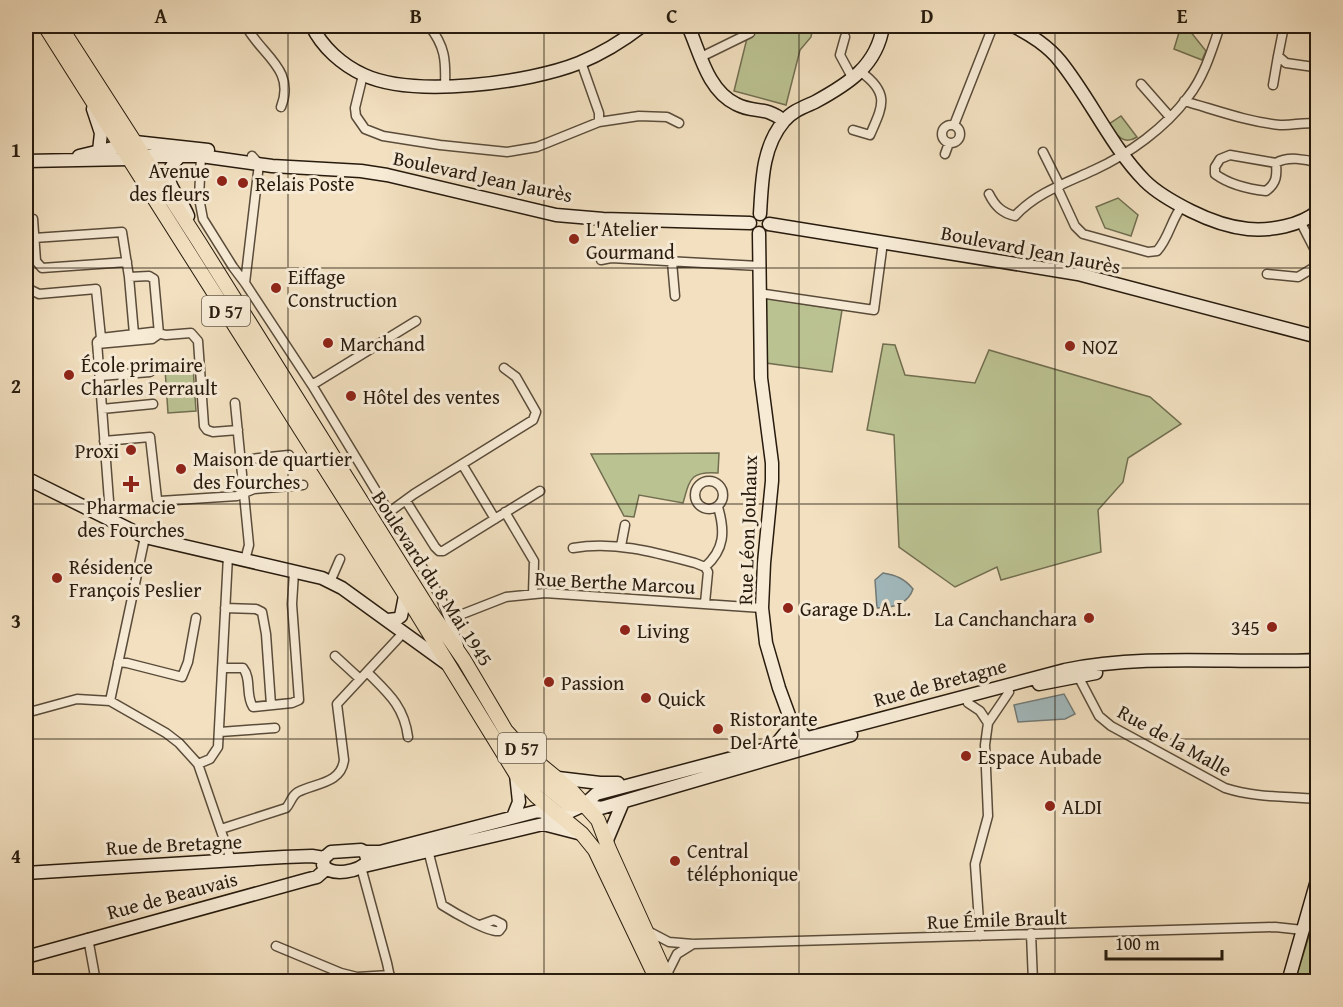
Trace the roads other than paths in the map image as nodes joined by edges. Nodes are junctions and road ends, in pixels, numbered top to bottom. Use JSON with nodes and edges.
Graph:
{"nodes":[{"id":1,"x":45,"y":26,"type":"edge"},
{"id":2,"x":60,"y":26,"type":"edge"},
{"id":3,"x":246,"y":26,"type":"edge"},
{"id":4,"x":312,"y":26,"type":"edge"},
{"id":5,"x":429,"y":26,"type":"edge"},
{"id":6,"x":642,"y":26,"type":"edge"},
{"id":7,"x":688,"y":26,"type":"edge"},
{"id":8,"x":883,"y":26,"type":"edge"},
{"id":9,"x":993,"y":26,"type":"edge"},
{"id":10,"x":1013,"y":26,"type":"edge"},
{"id":11,"x":1220,"y":26,"type":"edge"},
{"id":12,"x":1284,"y":26,"type":"edge"},
{"id":13,"x":750,"y":33,"type":"dead end"},
{"id":14,"x":844,"y":37,"type":"dead end"},
{"id":15,"x":1278,"y":56,"type":"junction"},
{"id":16,"x":701,"y":57,"type":"junction"},
{"id":17,"x":581,"y":62,"type":"junction"},
{"id":18,"x":1317,"y":65,"type":"edge"},
{"id":19,"x":363,"y":75,"type":"junction"},
{"id":20,"x":857,"y":75,"type":"junction"},
{"id":21,"x":1141,"y":84,"type":"dead end"},
{"id":22,"x":83,"y":85,"type":"junction"},
{"id":23,"x":445,"y":86,"type":"junction"},
{"id":24,"x":1273,"y":86,"type":"dead end"},
{"id":25,"x":1185,"y":101,"type":"junction"},
{"id":26,"x":280,"y":107,"type":"dead end"},
{"id":27,"x":1170,"y":117,"type":"junction"},
{"id":28,"x":784,"y":121,"type":"junction"},
{"id":29,"x":599,"y":122,"type":"junction"},
{"id":30,"x":679,"y":123,"type":"dead end"},
{"id":31,"x":1317,"y":124,"type":"edge"},
{"id":32,"x":954,"y":125,"type":"junction"},
{"id":33,"x":853,"y":130,"type":"dead end"},
{"id":34,"x":129,"y":142,"type":"junction"},
{"id":35,"x":949,"y":143,"type":"junction"},
{"id":36,"x":167,"y":145,"type":"junction"},
{"id":37,"x":99,"y":152,"type":"junction"},
{"id":38,"x":1043,"y":152,"type":"dead end"},
{"id":39,"x":945,"y":154,"type":"dead end"},
{"id":40,"x":1124,"y":154,"type":"junction"},
{"id":41,"x":180,"y":156,"type":"junction"},
{"id":42,"x":201,"y":156,"type":"junction"},
{"id":43,"x":136,"y":157,"type":"junction"},
{"id":44,"x":54,"y":160,"type":"junction"},
{"id":45,"x":256,"y":160,"type":"junction"},
{"id":46,"x":26,"y":161,"type":"edge"},
{"id":47,"x":1276,"y":163,"type":"junction"},
{"id":48,"x":1317,"y":163,"type":"edge"},
{"id":49,"x":1059,"y":186,"type":"junction"},
{"id":50,"x":989,"y":194,"type":"dead end"},
{"id":51,"x":1182,"y":206,"type":"junction"},
{"id":52,"x":1317,"y":211,"type":"edge"},
{"id":53,"x":760,"y":214,"type":"junction"},
{"id":54,"x":29,"y":220,"type":"edge"},
{"id":55,"x":1300,"y":221,"type":"junction"},
{"id":56,"x":750,"y":224,"type":"junction"},
{"id":57,"x":769,"y":224,"type":"junction"},
{"id":58,"x":759,"y":233,"type":"junction"},
{"id":59,"x":34,"y":238,"type":"junction"},
{"id":60,"x":198,"y":242,"type":"junction"},
{"id":61,"x":883,"y":242,"type":"junction"},
{"id":62,"x":1317,"y":256,"type":"edge"},
{"id":63,"x":601,"y":260,"type":"dead end"},
{"id":64,"x":127,"y":262,"type":"junction"},
{"id":65,"x":672,"y":262,"type":"junction"},
{"id":66,"x":1317,"y":265,"type":"edge"},
{"id":67,"x":759,"y":266,"type":"junction"},
{"id":68,"x":1267,"y":274,"type":"dead end"},
{"id":69,"x":129,"y":277,"type":"junction"},
{"id":70,"x":245,"y":283,"type":"junction"},
{"id":71,"x":31,"y":290,"type":"dead end"},
{"id":72,"x":759,"y":293,"type":"junction"},
{"id":73,"x":675,"y":296,"type":"dead end"},
{"id":74,"x":416,"y":321,"type":"dead end"},
{"id":75,"x":134,"y":334,"type":"junction"},
{"id":76,"x":159,"y":334,"type":"junction"},
{"id":77,"x":1317,"y":337,"type":"edge"},
{"id":78,"x":99,"y":341,"type":"junction"},
{"id":79,"x":504,"y":368,"type":"dead end"},
{"id":80,"x":150,"y":372,"type":"dead end"},
{"id":81,"x":100,"y":376,"type":"junction"},
{"id":82,"x":312,"y":385,"type":"junction"},
{"id":83,"x":235,"y":403,"type":"dead end"},
{"id":84,"x":153,"y":404,"type":"dead end"},
{"id":85,"x":102,"y":409,"type":"junction"},
{"id":86,"x":238,"y":430,"type":"junction"},
{"id":87,"x":104,"y":441,"type":"junction"},
{"id":88,"x":289,"y":455,"type":"dead end"},
{"id":89,"x":241,"y":460,"type":"junction"},
{"id":90,"x":462,"y":464,"type":"junction"},
{"id":91,"x":26,"y":478,"type":"edge"},
{"id":92,"x":303,"y":485,"type":"dead end"},
{"id":93,"x":540,"y":491,"type":"dead end"},
{"id":94,"x":245,"y":493,"type":"junction"},
{"id":95,"x":109,"y":501,"type":"junction"},
{"id":96,"x":406,"y":501,"type":"junction"},
{"id":97,"x":718,"y":507,"type":"dead end"},
{"id":98,"x":505,"y":512,"type":"junction"},
{"id":99,"x":388,"y":513,"type":"junction"},
{"id":100,"x":99,"y":514,"type":"junction"},
{"id":101,"x":495,"y":519,"type":"junction"},
{"id":102,"x":114,"y":523,"type":"junction"},
{"id":103,"x":625,"y":525,"type":"dead end"},
{"id":104,"x":145,"y":537,"type":"junction"},
{"id":105,"x":621,"y":546,"type":"junction"},
{"id":106,"x":573,"y":548,"type":"dead end"},
{"id":107,"x":228,"y":556,"type":"junction"},
{"id":108,"x":340,"y":559,"type":"dead end"},
{"id":109,"x":245,"y":560,"type":"junction"},
{"id":110,"x":705,"y":567,"type":"junction"},
{"id":111,"x":294,"y":572,"type":"junction"},
{"id":112,"x":330,"y":582,"type":"junction"},
{"id":113,"x":533,"y":594,"type":"junction"},
{"id":114,"x":405,"y":596,"type":"junction"},
{"id":115,"x":705,"y":603,"type":"junction"},
{"id":116,"x":225,"y":608,"type":"junction"},
{"id":117,"x":762,"y":608,"type":"junction"},
{"id":118,"x":447,"y":612,"type":"junction"},
{"id":119,"x":470,"y":612,"type":"junction"},
{"id":120,"x":196,"y":618,"type":"dead end"},
{"id":121,"x":388,"y":620,"type":"junction"},
{"id":122,"x":454,"y":631,"type":"junction"},
{"id":123,"x":404,"y":632,"type":"junction"},
{"id":124,"x":334,"y":656,"type":"dead end"},
{"id":125,"x":464,"y":660,"type":"junction"},
{"id":126,"x":1317,"y":660,"type":"edge"},
{"id":127,"x":118,"y":662,"type":"junction"},
{"id":128,"x":447,"y":664,"type":"junction"},
{"id":129,"x":222,"y":668,"type":"junction"},
{"id":130,"x":1317,"y":668,"type":"edge"},
{"id":131,"x":367,"y":672,"type":"junction"},
{"id":132,"x":1078,"y":676,"type":"junction"},
{"id":133,"x":360,"y":679,"type":"junction"},
{"id":134,"x":1009,"y":692,"type":"junction"},
{"id":135,"x":110,"y":701,"type":"junction"},
{"id":136,"x":968,"y":703,"type":"junction"},
{"id":137,"x":271,"y":705,"type":"junction"},
{"id":138,"x":26,"y":713,"type":"edge"},
{"id":139,"x":790,"y":718,"type":"junction"},
{"id":140,"x":988,"y":723,"type":"junction"},
{"id":141,"x":275,"y":728,"type":"dead end"},
{"id":142,"x":220,"y":732,"type":"junction"},
{"id":143,"x":408,"y":737,"type":"dead end"},
{"id":144,"x":494,"y":737,"type":"junction"},
{"id":145,"x":806,"y":738,"type":"junction"},
{"id":146,"x":774,"y":747,"type":"junction"},
{"id":147,"x":198,"y":764,"type":"junction"},
{"id":148,"x":516,"y":774,"type":"junction"},
{"id":149,"x":558,"y":778,"type":"junction"},
{"id":150,"x":637,"y":783,"type":"junction"},
{"id":151,"x":559,"y":797,"type":"junction"},
{"id":152,"x":1317,"y":799,"type":"edge"},
{"id":153,"x":623,"y":802,"type":"junction"},
{"id":154,"x":584,"y":805,"type":"junction"},
{"id":155,"x":560,"y":816,"type":"junction"},
{"id":156,"x":513,"y":817,"type":"junction"},
{"id":157,"x":543,"y":824,"type":"junction"},
{"id":158,"x":221,"y":829,"type":"junction"},
{"id":159,"x":582,"y":834,"type":"junction"},
{"id":160,"x":608,"y":845,"type":"junction"},
{"id":161,"x":428,"y":850,"type":"junction"},
{"id":162,"x":365,"y":852,"type":"junction"},
{"id":163,"x":231,"y":860,"type":"junction"},
{"id":164,"x":325,"y":864,"type":"junction"},
{"id":165,"x":363,"y":867,"type":"junction"},
{"id":166,"x":26,"y":873,"type":"edge"},
{"id":167,"x":1317,"y":877,"type":"edge"},
{"id":168,"x":480,"y":924,"type":"dead end"},
{"id":169,"x":645,"y":930,"type":"junction"},
{"id":170,"x":1303,"y":930,"type":"junction"},
{"id":171,"x":1031,"y":933,"type":"junction"},
{"id":172,"x":980,"y":936,"type":"junction"},
{"id":173,"x":88,"y":938,"type":"junction"},
{"id":174,"x":693,"y":944,"type":"junction"},
{"id":175,"x":276,"y":946,"type":"dead end"},
{"id":176,"x":26,"y":957,"type":"edge"},
{"id":177,"x":390,"y":978,"type":"edge"},
{"id":178,"x":664,"y":980,"type":"edge"},
{"id":179,"x":96,"y":981,"type":"edge"},
{"id":180,"x":1033,"y":981,"type":"edge"},
{"id":181,"x":1288,"y":981,"type":"edge"}],
"edges":[{"from":1,"to":22,"type":"main road"},
{"from":2,"to":34,"type":"main road","name":"Boulevard du 8 Mai 1945","number":"D 57"},
{"from":3,"to":26,"type":"street"},
{"from":4,"to":19,"type":"main road"},
{"from":5,"to":23,"type":"street"},
{"from":6,"to":17,"type":"main road"},
{"from":7,"to":16,"type":"main road"},
{"from":8,"to":20,"type":"main road"},
{"from":9,"to":32,"type":"street"},
{"from":10,"to":40,"type":"main road"},
{"from":11,"to":25,"type":"street"},
{"from":12,"to":15,"type":"street"},
{"from":13,"to":16,"type":"street"},
{"from":14,"to":20,"type":"street"},
{"from":15,"to":18,"type":"street"},
{"from":15,"to":24,"type":"street"},
{"from":16,"to":28,"type":"main road"},
{"from":17,"to":23,"type":"main road"},
{"from":17,"to":29,"type":"street"},
{"from":19,"to":23,"type":"main road"},
{"from":19,"to":29,"type":"street"},
{"from":20,"to":28,"type":"main road"},
{"from":20,"to":33,"type":"street"},
{"from":21,"to":27,"type":"street"},
{"from":22,"to":34,"type":"main road"},
{"from":22,"to":37,"type":"main road"},
{"from":25,"to":27,"type":"street"},
{"from":25,"to":31,"type":"street"},
{"from":27,"to":40,"type":"street"},
{"from":28,"to":53,"type":"main road"},
{"from":29,"to":30,"type":"street"},
{"from":32,"to":35,"type":"street"},
{"from":32,"to":35,"type":"street"},
{"from":34,"to":36,"type":"main road","name":"Boulevard Jean Jaurès"},
{"from":34,"to":37,"type":"main road"},
{"from":34,"to":43,"type":"main road","name":"Boulevard du 8 Mai 1945","number":"D 57"},
{"from":35,"to":39,"type":"street"},
{"from":36,"to":43,"type":"main road"},
{"from":36,"to":45,"type":"main road","name":"Boulevard Jean Jaurès"},
{"from":37,"to":44,"type":"main road"},
{"from":38,"to":49,"type":"street"},
{"from":40,"to":49,"type":"street"},
{"from":40,"to":51,"type":"main road"},
{"from":41,"to":42,"type":"main road","name":"Boulevard Jean Jaurès"},
{"from":41,"to":43,"type":"main road","name":"Boulevard Jean Jaurès"},
{"from":41,"to":60,"type":"main road"},
{"from":42,"to":45,"type":"main road","name":"Boulevard Jean Jaurès"},
{"from":42,"to":70,"type":"street"},
{"from":43,"to":44,"type":"main road","name":"Boulevard Jean Jaurès"},
{"from":43,"to":60,"type":"main road","name":"Boulevard du 8 Mai 1945"},
{"from":43,"to":114,"type":"main road","name":"Boulevard du 8 Mai 1945","number":"D 57"},
{"from":44,"to":46,"type":"main road"},
{"from":45,"to":56,"type":"main road","name":"Boulevard Jean Jaurès"},
{"from":45,"to":70,"type":"street"},
{"from":47,"to":47,"type":"street"},
{"from":47,"to":48,"type":"street"},
{"from":49,"to":50,"type":"street"},
{"from":49,"to":51,"type":"street"},
{"from":51,"to":55,"type":"main road"},
{"from":52,"to":55,"type":"main road"},
{"from":53,"to":56,"type":"main road"},
{"from":53,"to":57,"type":"main road"},
{"from":54,"to":59,"type":"street"},
{"from":55,"to":62,"type":"street"},
{"from":56,"to":58,"type":"main road"},
{"from":57,"to":58,"type":"main road"},
{"from":57,"to":61,"type":"main road","name":"Boulevard Jean Jaurès"},
{"from":58,"to":67,"type":"main road","name":"Rue Léon Jouhaux"},
{"from":59,"to":64,"type":"street"},
{"from":59,"to":64,"type":"street"},
{"from":60,"to":125,"type":"main road","name":"Boulevard du 8 Mai 1945","number":"D 57"},
{"from":61,"to":72,"type":"street"},
{"from":61,"to":77,"type":"main road","name":"Boulevard Jean Jaurès"},
{"from":63,"to":65,"type":"street"},
{"from":64,"to":69,"type":"street"},
{"from":65,"to":67,"type":"street"},
{"from":65,"to":73,"type":"street"},
{"from":66,"to":68,"type":"street"},
{"from":67,"to":72,"type":"main road","name":"Rue Léon Jouhaux"},
{"from":69,"to":75,"type":"street"},
{"from":69,"to":76,"type":"street"},
{"from":70,"to":82,"type":"street"},
{"from":71,"to":78,"type":"street"},
{"from":72,"to":117,"type":"main road","name":"Rue Léon Jouhaux"},
{"from":74,"to":82,"type":"street"},
{"from":75,"to":76,"type":"street"},
{"from":75,"to":78,"type":"street"},
{"from":76,"to":78,"type":"street"},
{"from":76,"to":86,"type":"street"},
{"from":78,"to":81,"type":"street"},
{"from":79,"to":90,"type":"street"},
{"from":80,"to":81,"type":"street"},
{"from":81,"to":85,"type":"street"},
{"from":82,"to":99,"type":"street"},
{"from":83,"to":86,"type":"street"},
{"from":84,"to":85,"type":"street"},
{"from":85,"to":87,"type":"street"},
{"from":86,"to":89,"type":"street"},
{"from":87,"to":94,"type":"street"},
{"from":87,"to":95,"type":"street"},
{"from":88,"to":89,"type":"street"},
{"from":89,"to":94,"type":"street"},
{"from":90,"to":96,"type":"street"},
{"from":90,"to":101,"type":"street"},
{"from":91,"to":100,"type":"main road"},
{"from":92,"to":94,"type":"street"},
{"from":93,"to":98,"type":"street"},
{"from":94,"to":109,"type":"street"},
{"from":95,"to":100,"type":"street"},
{"from":95,"to":102,"type":"street"},
{"from":96,"to":99,"type":"street"},
{"from":96,"to":101,"type":"street"},
{"from":97,"to":110,"type":"street"},
{"from":98,"to":101,"type":"street"},
{"from":98,"to":113,"type":"street"},
{"from":99,"to":118,"type":"street"},
{"from":100,"to":102,"type":"main road"},
{"from":102,"to":104,"type":"main road"},
{"from":103,"to":105,"type":"street"},
{"from":104,"to":107,"type":"main road"},
{"from":104,"to":127,"type":"street"},
{"from":105,"to":106,"type":"street"},
{"from":105,"to":110,"type":"street"},
{"from":107,"to":109,"type":"main road"},
{"from":107,"to":116,"type":"street"},
{"from":108,"to":112,"type":"street"},
{"from":109,"to":111,"type":"main road"},
{"from":110,"to":115,"type":"street"},
{"from":111,"to":112,"type":"main road"},
{"from":111,"to":137,"type":"street"},
{"from":112,"to":121,"type":"main road"},
{"from":113,"to":115,"type":"street","name":"Rue Berthe Marcou"},
{"from":113,"to":119,"type":"street","name":"Rue Berthe Marcou"},
{"from":114,"to":121,"type":"main road"},
{"from":114,"to":128,"type":"main road","name":"Boulevard du 8 Mai 1945","number":"D 57"},
{"from":115,"to":117,"type":"street","name":"Rue Berthe Marcou"},
{"from":116,"to":129,"type":"street"},
{"from":116,"to":137,"type":"street"},
{"from":117,"to":139,"type":"main road","name":"Rue Léon Jouhaux"},
{"from":118,"to":119,"type":"street","name":"Rue Berthe Marcou"},
{"from":118,"to":122,"type":"street"},
{"from":119,"to":122,"type":"street","name":"Rue Berthe Marcou"},
{"from":120,"to":127,"type":"street"},
{"from":121,"to":123,"type":"main road"},
{"from":122,"to":125,"type":"street"},
{"from":123,"to":128,"type":"main road"},
{"from":123,"to":131,"type":"street"},
{"from":124,"to":133,"type":"street"},
{"from":125,"to":149,"type":"main road","name":"Boulevard du 8 Mai 1945","number":"D 57"},
{"from":126,"to":145,"type":"main road","name":"Rue de Bretagne"},
{"from":127,"to":135,"type":"street"},
{"from":128,"to":144,"type":"main road","name":"Boulevard du 8 Mai 1945","number":"D 57"},
{"from":129,"to":137,"type":"street"},
{"from":129,"to":142,"type":"street"},
{"from":130,"to":132,"type":"main road","name":"Rue de Bretagne"},
{"from":131,"to":133,"type":"street"},
{"from":131,"to":143,"type":"street"},
{"from":132,"to":134,"type":"main road","name":"Rue de Bretagne"},
{"from":132,"to":152,"type":"street","name":"Rue de la Malle"},
{"from":133,"to":158,"type":"street"},
{"from":134,"to":136,"type":"main road","name":"Rue de Bretagne"},
{"from":134,"to":140,"type":"street"},
{"from":135,"to":138,"type":"street"},
{"from":135,"to":147,"type":"street"},
{"from":136,"to":140,"type":"street"},
{"from":136,"to":153,"type":"main road","name":"Rue de Bretagne"},
{"from":139,"to":145,"type":"main road","name":"Rue Léon Jouhaux"},
{"from":139,"to":146,"type":"main road"},
{"from":140,"to":172,"type":"street"},
{"from":141,"to":142,"type":"street"},
{"from":142,"to":147,"type":"street"},
{"from":144,"to":148,"type":"main road","name":"Boulevard du 8 Mai 1945","number":"D 57"},
{"from":144,"to":151,"type":"main road"},
{"from":145,"to":146,"type":"main road","name":"Rue de Bretagne"},
{"from":146,"to":150,"type":"main road","name":"Rue de Bretagne"},
{"from":147,"to":158,"type":"street"},
{"from":148,"to":155,"type":"main road","name":"Boulevard du 8 Mai 1945","number":"D 57"},
{"from":148,"to":156,"type":"main road"},
{"from":149,"to":150,"type":"main road"},
{"from":149,"to":151,"type":"main road"},
{"from":149,"to":154,"type":"main road","name":"Boulevard du 8 Mai 1945","number":"D 57"},
{"from":150,"to":154,"type":"main road","name":"Rue de Bretagne"},
{"from":151,"to":154,"type":"main road"},
{"from":151,"to":155,"type":"main road"},
{"from":153,"to":154,"type":"main road","name":"Rue de Bretagne"},
{"from":153,"to":160,"type":"main road"},
{"from":154,"to":155,"type":"main road","name":"Rue de Bretagne"},
{"from":154,"to":160,"type":"main road","name":"Boulevard du 8 Mai 1945"},
{"from":155,"to":156,"type":"main road","name":"Rue de Bretagne"},
{"from":155,"to":157,"type":"main road","name":"Rue de Bretagne"},
{"from":155,"to":159,"type":"main road","name":"Boulevard du 8 Mai 1945"},
{"from":155,"to":160,"type":"main road"},
{"from":156,"to":162,"type":"main road","name":"Rue de Bretagne"},
{"from":157,"to":159,"type":"main road"},
{"from":157,"to":161,"type":"main road","name":"Rue de Bretagne"},
{"from":158,"to":163,"type":"street"},
{"from":159,"to":178,"type":"main road","name":"Boulevard du 8 Mai 1945"},
{"from":160,"to":169,"type":"main road"},
{"from":161,"to":165,"type":"main road","name":"Rue de Bretagne"},
{"from":161,"to":168,"type":"street"},
{"from":162,"to":164,"type":"main road","name":"Rue de Bretagne"},
{"from":162,"to":165,"type":"main road"},
{"from":163,"to":164,"type":"main road","name":"Rue de Bretagne"},
{"from":163,"to":166,"type":"main road","name":"Rue de Bretagne"},
{"from":164,"to":165,"type":"main road","name":"Rue de Bretagne"},
{"from":164,"to":173,"type":"main road","name":"Rue de Beauvais"},
{"from":165,"to":177,"type":"street"},
{"from":167,"to":170,"type":"main road"},
{"from":169,"to":174,"type":"street","name":"Rue Émile Brault"},
{"from":169,"to":178,"type":"main road"},
{"from":170,"to":171,"type":"street","name":"Rue Émile Brault"},
{"from":170,"to":181,"type":"main road"},
{"from":171,"to":172,"type":"street","name":"Rue Émile Brault"},
{"from":171,"to":180,"type":"street"},
{"from":172,"to":174,"type":"street","name":"Rue Émile Brault"},
{"from":173,"to":176,"type":"main road","name":"Rue de Beauvais"},
{"from":173,"to":179,"type":"street"},
{"from":174,"to":178,"type":"street"},
{"from":175,"to":177,"type":"street"}]}
